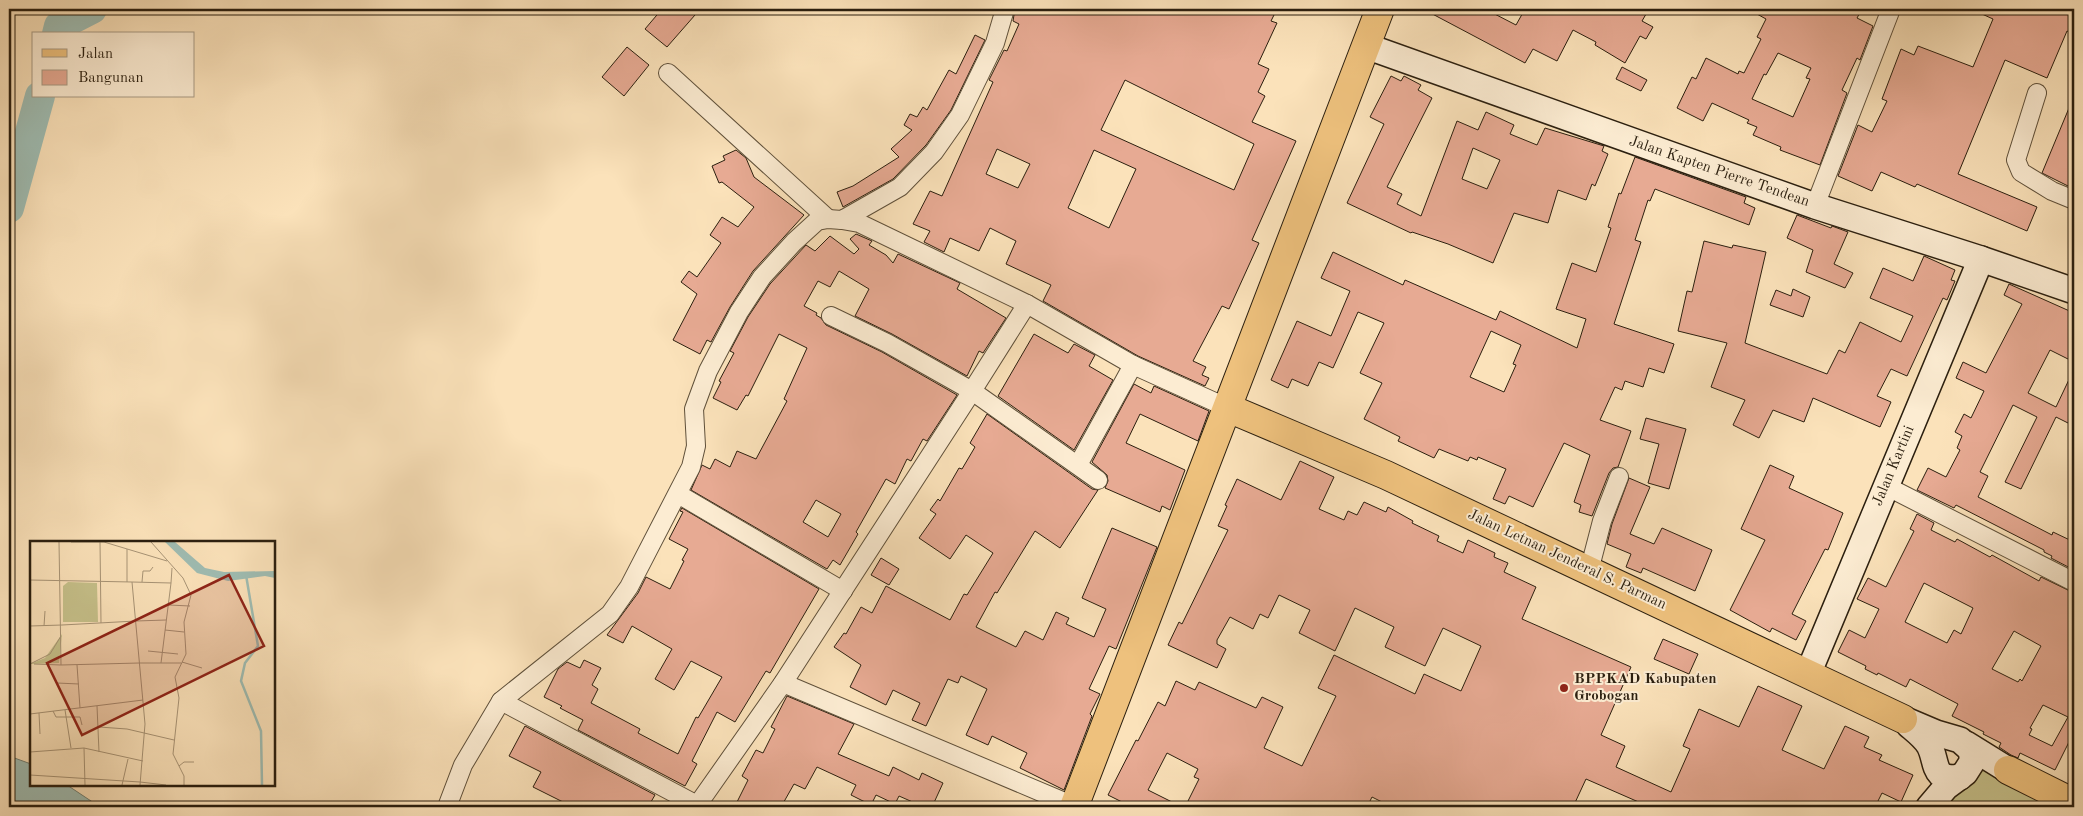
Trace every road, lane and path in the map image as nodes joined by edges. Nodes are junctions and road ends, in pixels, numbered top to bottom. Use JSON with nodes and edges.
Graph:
{"nodes":[{"id":1,"x":1005,"y":9,"type":"edge"},
{"id":2,"x":1380,"y":9,"type":"edge"},
{"id":3,"x":1891,"y":9,"type":"edge"},
{"id":4,"x":1366,"y":46,"type":"junction"},
{"id":5,"x":668,"y":73,"type":"dead end"},
{"id":6,"x":2037,"y":93,"type":"dead end"},
{"id":7,"x":2074,"y":200,"type":"edge"},
{"id":8,"x":1815,"y":206,"type":"junction"},
{"id":9,"x":835,"y":219,"type":"junction"},
{"id":10,"x":1981,"y":259,"type":"junction"},
{"id":11,"x":2074,"y":291,"type":"edge"},
{"id":12,"x":1027,"y":304,"type":"junction"},
{"id":13,"x":831,"y":316,"type":"dead end"},
{"id":14,"x":1133,"y":365,"type":"junction"},
{"id":15,"x":972,"y":391,"type":"junction"},
{"id":16,"x":1228,"y":408,"type":"junction"},
{"id":17,"x":1078,"y":465,"type":"junction"},
{"id":18,"x":1619,"y":477,"type":"dead end"},
{"id":19,"x":1098,"y":480,"type":"dead end"},
{"id":20,"x":1886,"y":486,"type":"junction"},
{"id":21,"x":678,"y":494,"type":"junction"},
{"id":22,"x":1589,"y":571,"type":"junction"},
{"id":23,"x":2074,"y":582,"type":"edge"},
{"id":24,"x":844,"y":591,"type":"junction"},
{"id":25,"x":1808,"y":674,"type":"junction"},
{"id":26,"x":783,"y":683,"type":"junction"},
{"id":27,"x":501,"y":701,"type":"junction"},
{"id":28,"x":1903,"y":719,"type":"junction"},
{"id":29,"x":1963,"y":742,"type":"junction"},
{"id":30,"x":1934,"y":760,"type":"junction"},
{"id":31,"x":2008,"y":770,"type":"junction"},
{"id":32,"x":1963,"y":775,"type":"junction"},
{"id":33,"x":2074,"y":803,"type":"edge"},
{"id":34,"x":696,"y":806,"type":"edge"},
{"id":35,"x":447,"y":807,"type":"edge"},
{"id":36,"x":1074,"y":807,"type":"edge"},
{"id":37,"x":1928,"y":807,"type":"edge"}],
"edges":[{"from":1,"to":9,"type":"street"},
{"from":2,"to":4,"type":"main road"},
{"from":3,"to":8,"type":"street"},
{"from":4,"to":8,"type":"main road","name":"Jalan Kapten Pierre Tendean"},
{"from":4,"to":16,"type":"main road"},
{"from":5,"to":9,"type":"street"},
{"from":6,"to":7,"type":"street"},
{"from":8,"to":10,"type":"main road","name":"Jalan Kapten Pierre Tendean"},
{"from":9,"to":12,"type":"street"},
{"from":9,"to":21,"type":"street"},
{"from":10,"to":11,"type":"main road","name":"Jalan Kapten Pierre Tendean"},
{"from":10,"to":20,"type":"main road","name":"Jalan Kartini"},
{"from":12,"to":14,"type":"street"},
{"from":12,"to":15,"type":"street"},
{"from":13,"to":15,"type":"street"},
{"from":14,"to":16,"type":"street"},
{"from":14,"to":17,"type":"street"},
{"from":15,"to":17,"type":"street"},
{"from":15,"to":24,"type":"street"},
{"from":16,"to":22,"type":"main road","name":"Jalan Letnan Jenderal S. Parman"},
{"from":16,"to":36,"type":"main road"},
{"from":17,"to":19,"type":"street"},
{"from":18,"to":22,"type":"street"},
{"from":20,"to":23,"type":"street"},
{"from":20,"to":25,"type":"main road","name":"Jalan Kartini"},
{"from":21,"to":24,"type":"street"},
{"from":21,"to":27,"type":"street"},
{"from":22,"to":25,"type":"main road","name":"Jalan Letnan Jenderal S. Parman"},
{"from":24,"to":26,"type":"street"},
{"from":25,"to":28,"type":"main road","name":"Jalan Letnan Jenderal S. Parman"},
{"from":26,"to":34,"type":"street"},
{"from":26,"to":36,"type":"street"},
{"from":27,"to":34,"type":"street"},
{"from":27,"to":35,"type":"street"},
{"from":28,"to":29,"type":"main road"},
{"from":28,"to":30,"type":"main road"},
{"from":29,"to":30,"type":"main road"},
{"from":29,"to":31,"type":"main road"},
{"from":29,"to":32,"type":"main road"},
{"from":30,"to":32,"type":"main road"},
{"from":30,"to":37,"type":"main road"},
{"from":31,"to":32,"type":"main road"},
{"from":31,"to":33,"type":"main road"},
{"from":32,"to":37,"type":"main road"}]}
